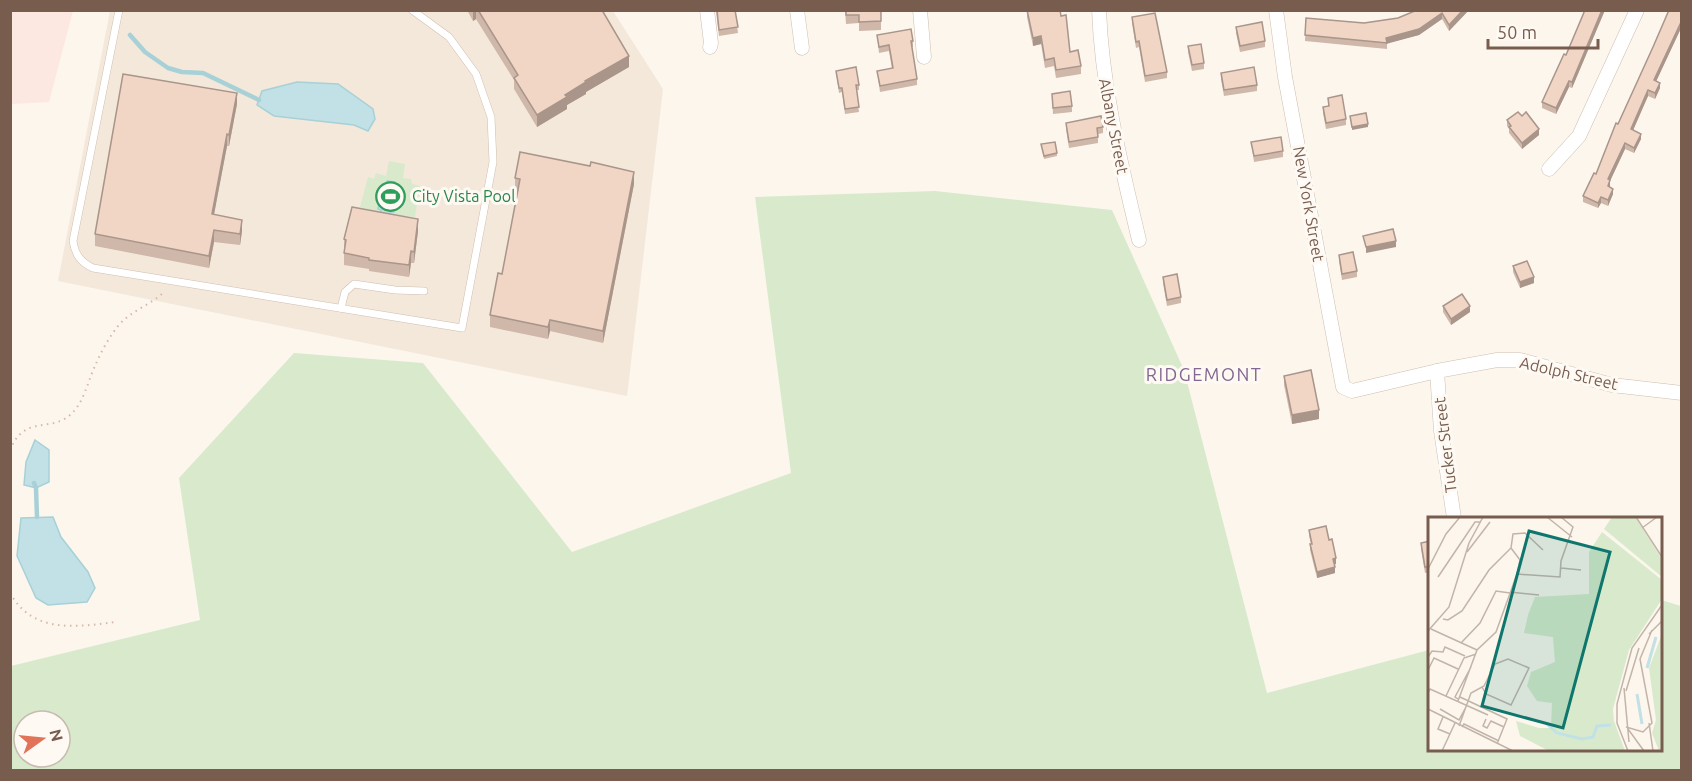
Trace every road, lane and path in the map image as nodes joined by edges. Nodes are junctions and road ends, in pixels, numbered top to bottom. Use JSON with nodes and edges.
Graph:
{"nodes":[{"id":1,"x":119,"y":10,"type":"edge"},
{"id":2,"x":412,"y":10,"type":"edge"},
{"id":3,"x":707,"y":10,"type":"edge"},
{"id":4,"x":798,"y":10,"type":"edge"},
{"id":5,"x":920,"y":10,"type":"edge"},
{"id":6,"x":1099,"y":10,"type":"edge"},
{"id":7,"x":1276,"y":10,"type":"edge"},
{"id":8,"x":1637,"y":10,"type":"edge"},
{"id":9,"x":710,"y":47,"type":"dead end"},
{"id":10,"x":802,"y":48,"type":"dead end"},
{"id":11,"x":924,"y":57,"type":"dead end"},
{"id":12,"x":1549,"y":170,"type":"dead end"},
{"id":13,"x":1138,"y":240,"type":"dead end"},
{"id":14,"x":171,"y":281,"type":"junction"},
{"id":15,"x":424,"y":291,"type":"dead end"},
{"id":16,"x":341,"y":308,"type":"junction"},
{"id":17,"x":1437,"y":371,"type":"junction"},
{"id":18,"x":1353,"y":391,"type":"joint"},
{"id":19,"x":1682,"y":393,"type":"edge"},
{"id":20,"x":10,"y":450,"type":"edge"},
{"id":21,"x":1454,"y":517,"type":"edge"},
{"id":22,"x":10,"y":593,"type":"edge"},
{"id":23,"x":116,"y":622,"type":"dead end"}],
"edges":[{"from":1,"to":14,"type":"lane"},
{"from":2,"to":16,"type":"lane"},
{"from":3,"to":9,"type":"street"},
{"from":4,"to":10,"type":"street"},
{"from":5,"to":11,"type":"street"},
{"from":6,"to":13,"type":"street","name":"Albany Street"},
{"from":7,"to":18,"type":"street","name":"New York Street"},
{"from":8,"to":12,"type":"street"},
{"from":14,"to":16,"type":"lane"},
{"from":14,"to":20,"type":"path"},
{"from":15,"to":16,"type":"lane"},
{"from":17,"to":18,"type":"street","name":"Adolph Street"},
{"from":17,"to":19,"type":"street","name":"Adolph Street"},
{"from":17,"to":21,"type":"street","name":"Tucker Street"},
{"from":22,"to":23,"type":"path"}]}
